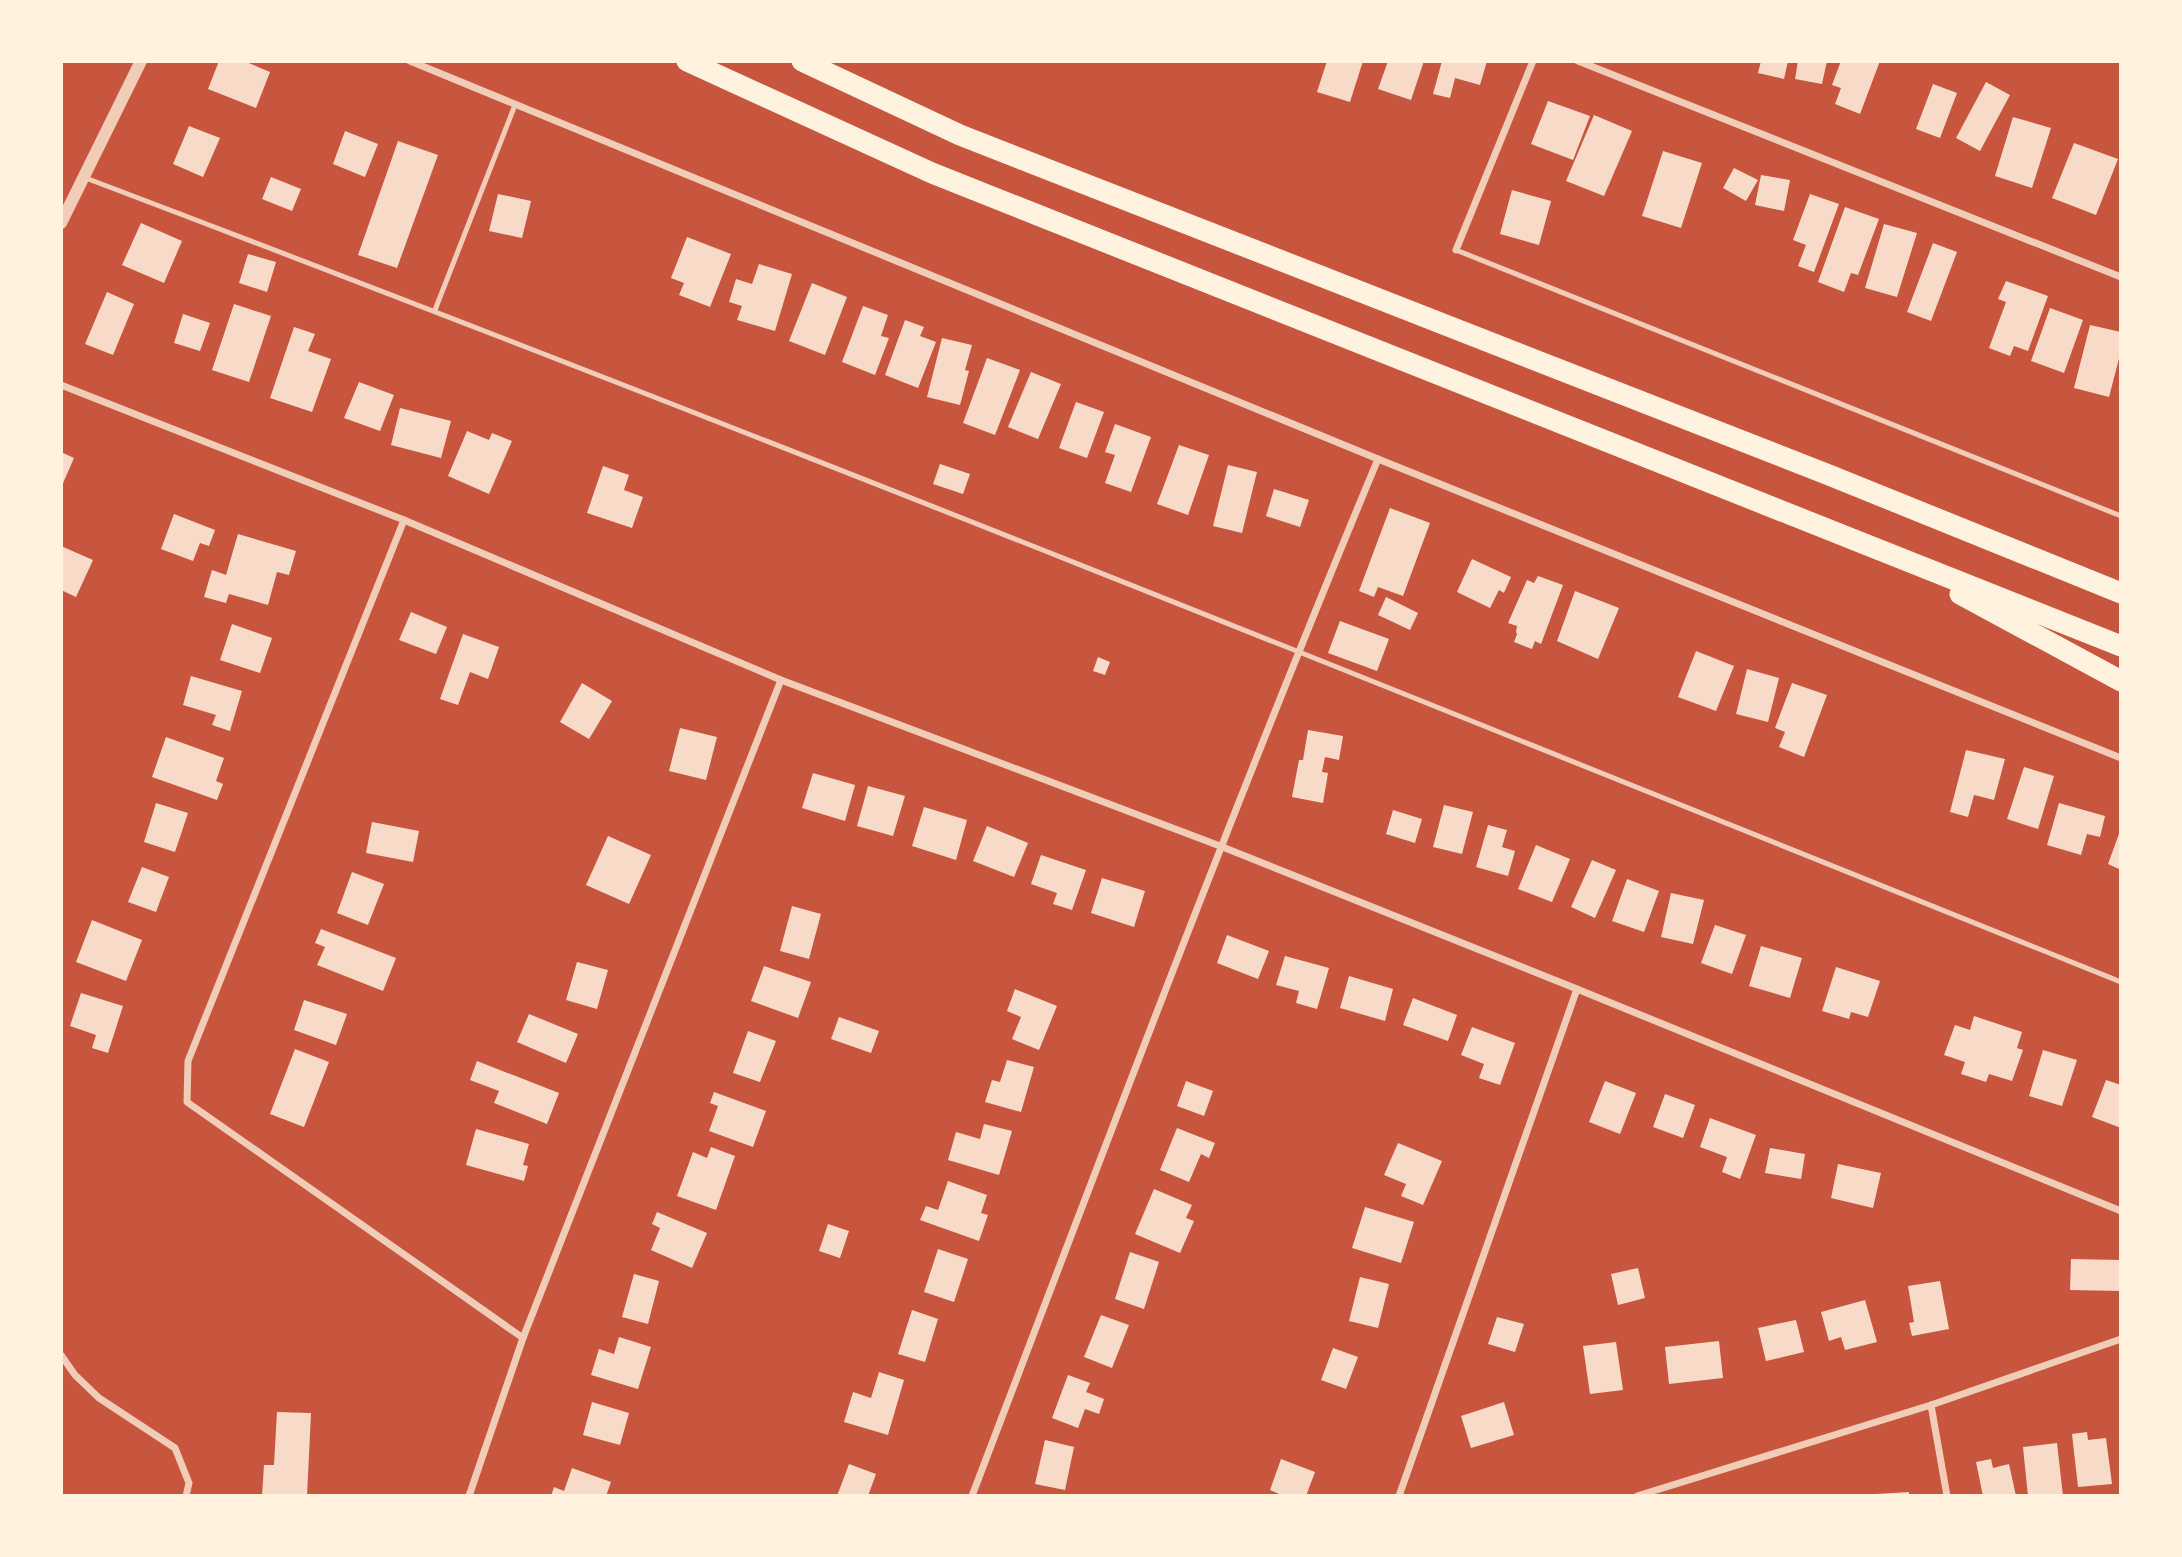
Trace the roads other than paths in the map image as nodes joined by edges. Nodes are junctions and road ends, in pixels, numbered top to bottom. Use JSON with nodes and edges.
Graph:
{"nodes":[{"id":1,"x":141,"y":61,"type":"edge"},
{"id":2,"x":410,"y":61,"type":"edge"},
{"id":3,"x":687,"y":61,"type":"edge"},
{"id":4,"x":802,"y":61,"type":"edge"},
{"id":5,"x":1532,"y":61,"type":"edge"},
{"id":6,"x":1578,"y":61,"type":"edge"},
{"id":7,"x":515,"y":105,"type":"junction"},
{"id":8,"x":83,"y":177,"type":"junction"},
{"id":9,"x":61,"y":223,"type":"edge"},
{"id":10,"x":1456,"y":250,"type":"joint"},
{"id":11,"x":2121,"y":277,"type":"edge"},
{"id":12,"x":435,"y":310,"type":"junction"},
{"id":13,"x":61,"y":385,"type":"edge"},
{"id":14,"x":1378,"y":459,"type":"junction"},
{"id":15,"x":2121,"y":516,"type":"edge"},
{"id":16,"x":404,"y":520,"type":"junction"},
{"id":17,"x":1995,"y":542,"type":"junction"},
{"id":18,"x":1875,"y":548,"type":"junction"},
{"id":19,"x":2121,"y":587,"type":"edge"},
{"id":20,"x":2121,"y":593,"type":"edge"},
{"id":21,"x":2121,"y":646,"type":"edge"},
{"id":22,"x":1298,"y":650,"type":"junction"},
{"id":23,"x":781,"y":680,"type":"junction"},
{"id":24,"x":2121,"y":681,"type":"edge"},
{"id":25,"x":2121,"y":758,"type":"edge"},
{"id":26,"x":1220,"y":846,"type":"junction"},
{"id":27,"x":2121,"y":982,"type":"edge"},
{"id":28,"x":1577,"y":989,"type":"junction"},
{"id":29,"x":2121,"y":1211,"type":"edge"},
{"id":30,"x":523,"y":1338,"type":"junction"},
{"id":31,"x":2121,"y":1339,"type":"edge"},
{"id":32,"x":61,"y":1355,"type":"edge"},
{"id":33,"x":1931,"y":1405,"type":"junction"},
{"id":34,"x":186,"y":1496,"type":"edge"},
{"id":35,"x":469,"y":1496,"type":"edge"},
{"id":36,"x":972,"y":1496,"type":"edge"},
{"id":37,"x":1399,"y":1496,"type":"edge"},
{"id":38,"x":1637,"y":1496,"type":"edge"},
{"id":39,"x":1947,"y":1496,"type":"edge"}],
"edges":[{"from":1,"to":8,"type":"street"},
{"from":2,"to":7,"type":"street"},
{"from":3,"to":18,"type":"highway"},
{"from":4,"to":17,"type":"highway"},
{"from":5,"to":10,"type":"street"},
{"from":6,"to":11,"type":"street"},
{"from":7,"to":12,"type":"lane"},
{"from":7,"to":14,"type":"street"},
{"from":8,"to":9,"type":"street"},
{"from":8,"to":12,"type":"lane"},
{"from":10,"to":15,"type":"lane"},
{"from":12,"to":22,"type":"lane"},
{"from":13,"to":16,"type":"street"},
{"from":14,"to":22,"type":"street"},
{"from":14,"to":25,"type":"street"},
{"from":16,"to":23,"type":"street"},
{"from":16,"to":30,"type":"street"},
{"from":17,"to":19,"type":"highway"},
{"from":17,"to":20,"type":"highway"},
{"from":18,"to":21,"type":"highway"},
{"from":18,"to":24,"type":"highway"},
{"from":22,"to":26,"type":"street"},
{"from":22,"to":27,"type":"lane"},
{"from":23,"to":26,"type":"street"},
{"from":23,"to":30,"type":"street"},
{"from":26,"to":28,"type":"street"},
{"from":26,"to":36,"type":"street"},
{"from":28,"to":29,"type":"street"},
{"from":28,"to":37,"type":"street"},
{"from":30,"to":35,"type":"street"},
{"from":31,"to":33,"type":"street"},
{"from":32,"to":34,"type":"street"},
{"from":33,"to":38,"type":"street"},
{"from":33,"to":39,"type":"street"}]}
